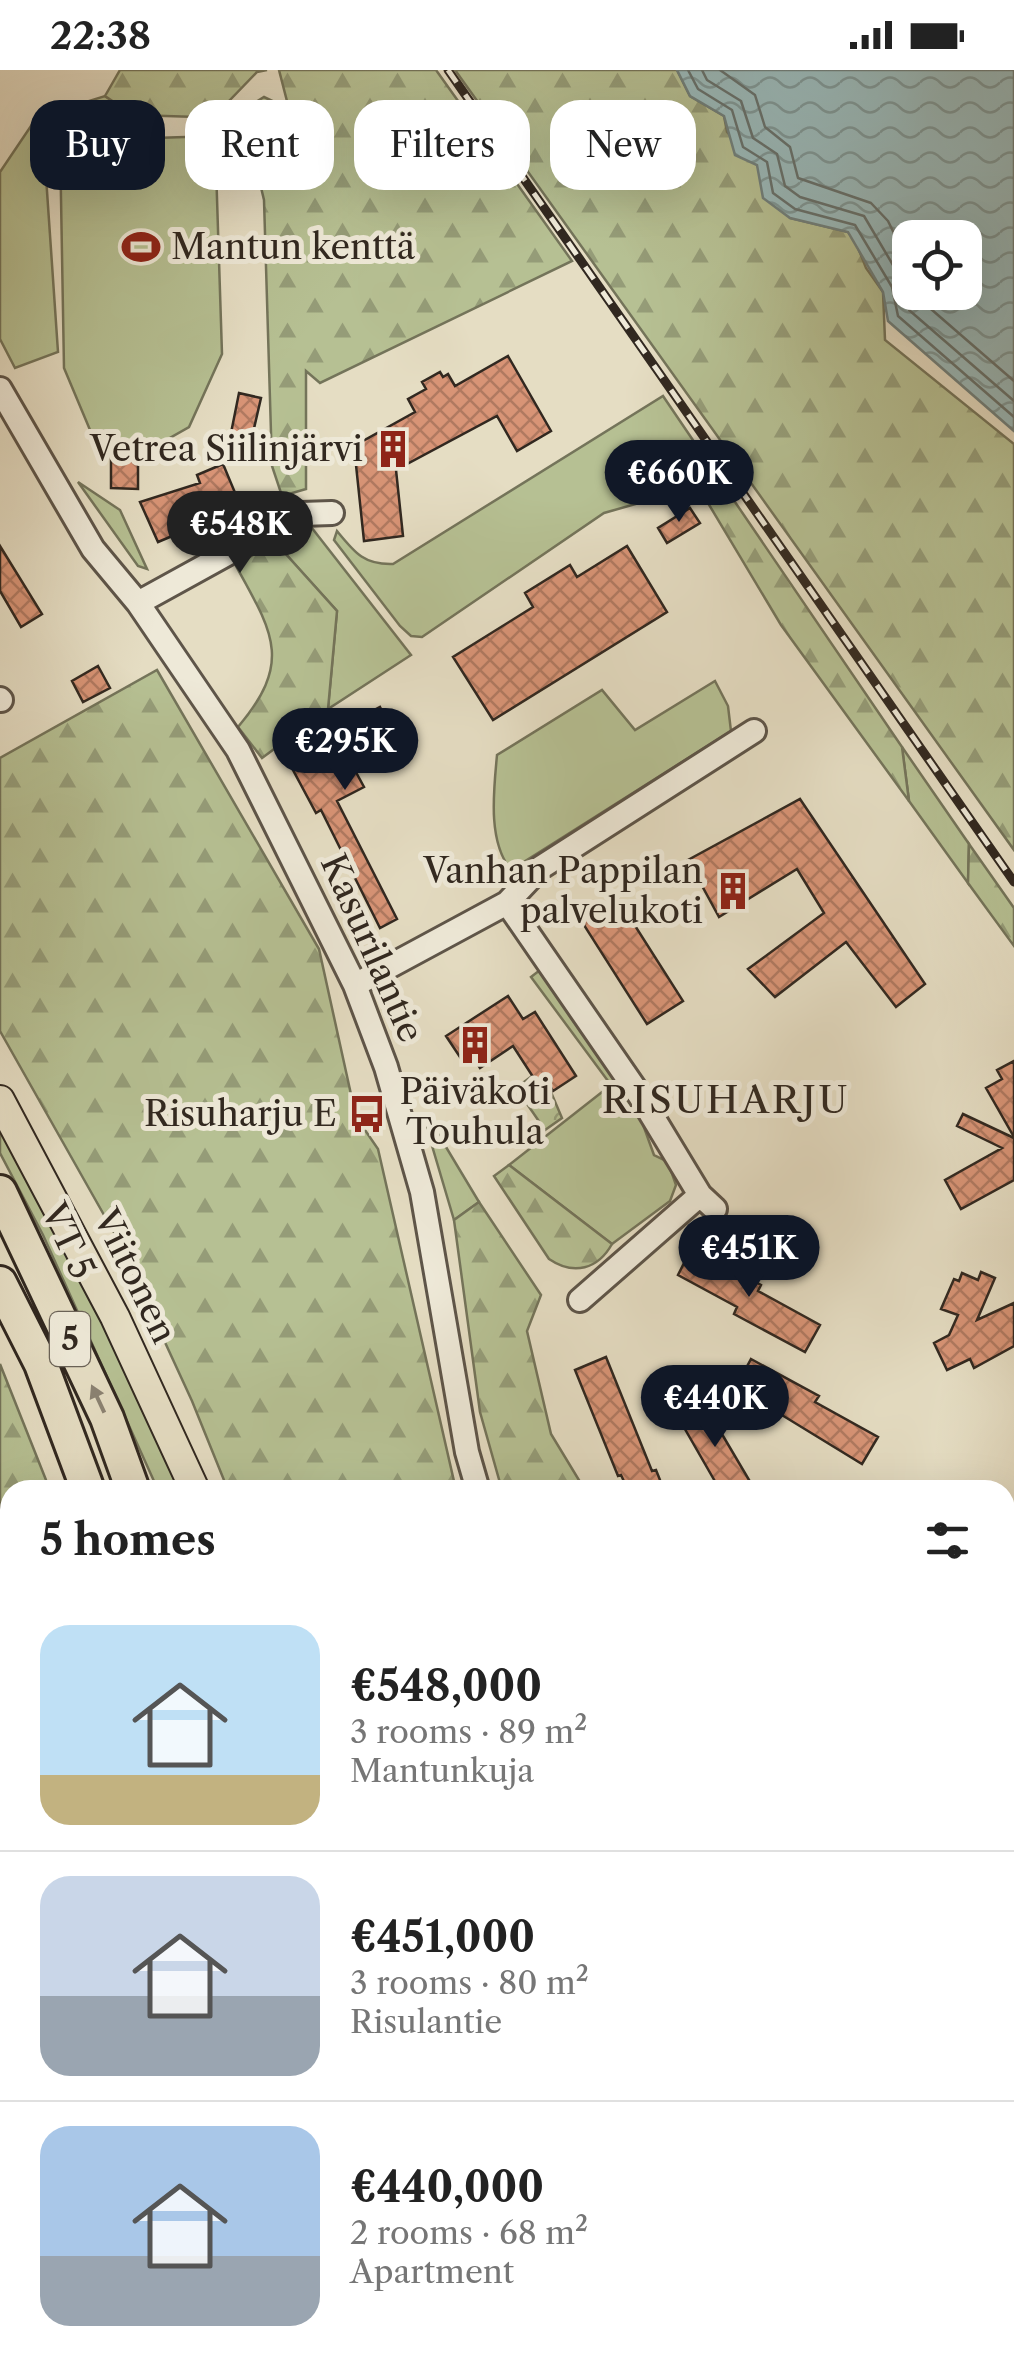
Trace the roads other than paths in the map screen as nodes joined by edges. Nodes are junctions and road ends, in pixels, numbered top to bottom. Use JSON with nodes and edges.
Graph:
{"nodes":[{"id":1,"x":0,"y":389,"type":"edge"},
{"id":2,"x":332,"y":513,"type":"dead end"},
{"id":3,"x":138,"y":602,"type":"junction"},
{"id":4,"x":754,"y":731,"type":"dead end"},
{"id":5,"x":507,"y":903,"type":"junction"},
{"id":6,"x":355,"y":985,"type":"junction"},
{"id":7,"x":0,"y":1100,"type":"edge"},
{"id":8,"x":0,"y":1192,"type":"edge"},
{"id":9,"x":0,"y":1283,"type":"edge"},
{"id":10,"x":580,"y":1300,"type":"dead end"},
{"id":11,"x":84,"y":1480,"type":"edge"},
{"id":12,"x":129,"y":1480,"type":"edge"},
{"id":13,"x":190,"y":1480,"type":"edge"},
{"id":14,"x":476,"y":1480,"type":"edge"}],
"edges":[{"from":1,"to":3,"type":"street","name":"Kasurilantie"},
{"from":2,"to":3,"type":"street"},
{"from":3,"to":6,"type":"street","name":"Kasurilantie"},
{"from":4,"to":5,"type":"street"},
{"from":5,"to":6,"type":"street"},
{"from":5,"to":10,"type":"street"},
{"from":6,"to":14,"type":"street","name":"Kasurilantie"},
{"from":7,"to":13,"type":"main road","name":"Viitonen"},
{"from":12,"to":8,"type":"highway","name":"VT 5","number":"5","one_way":true},
{"from":9,"to":11,"type":"highway","number":"5"}]}
